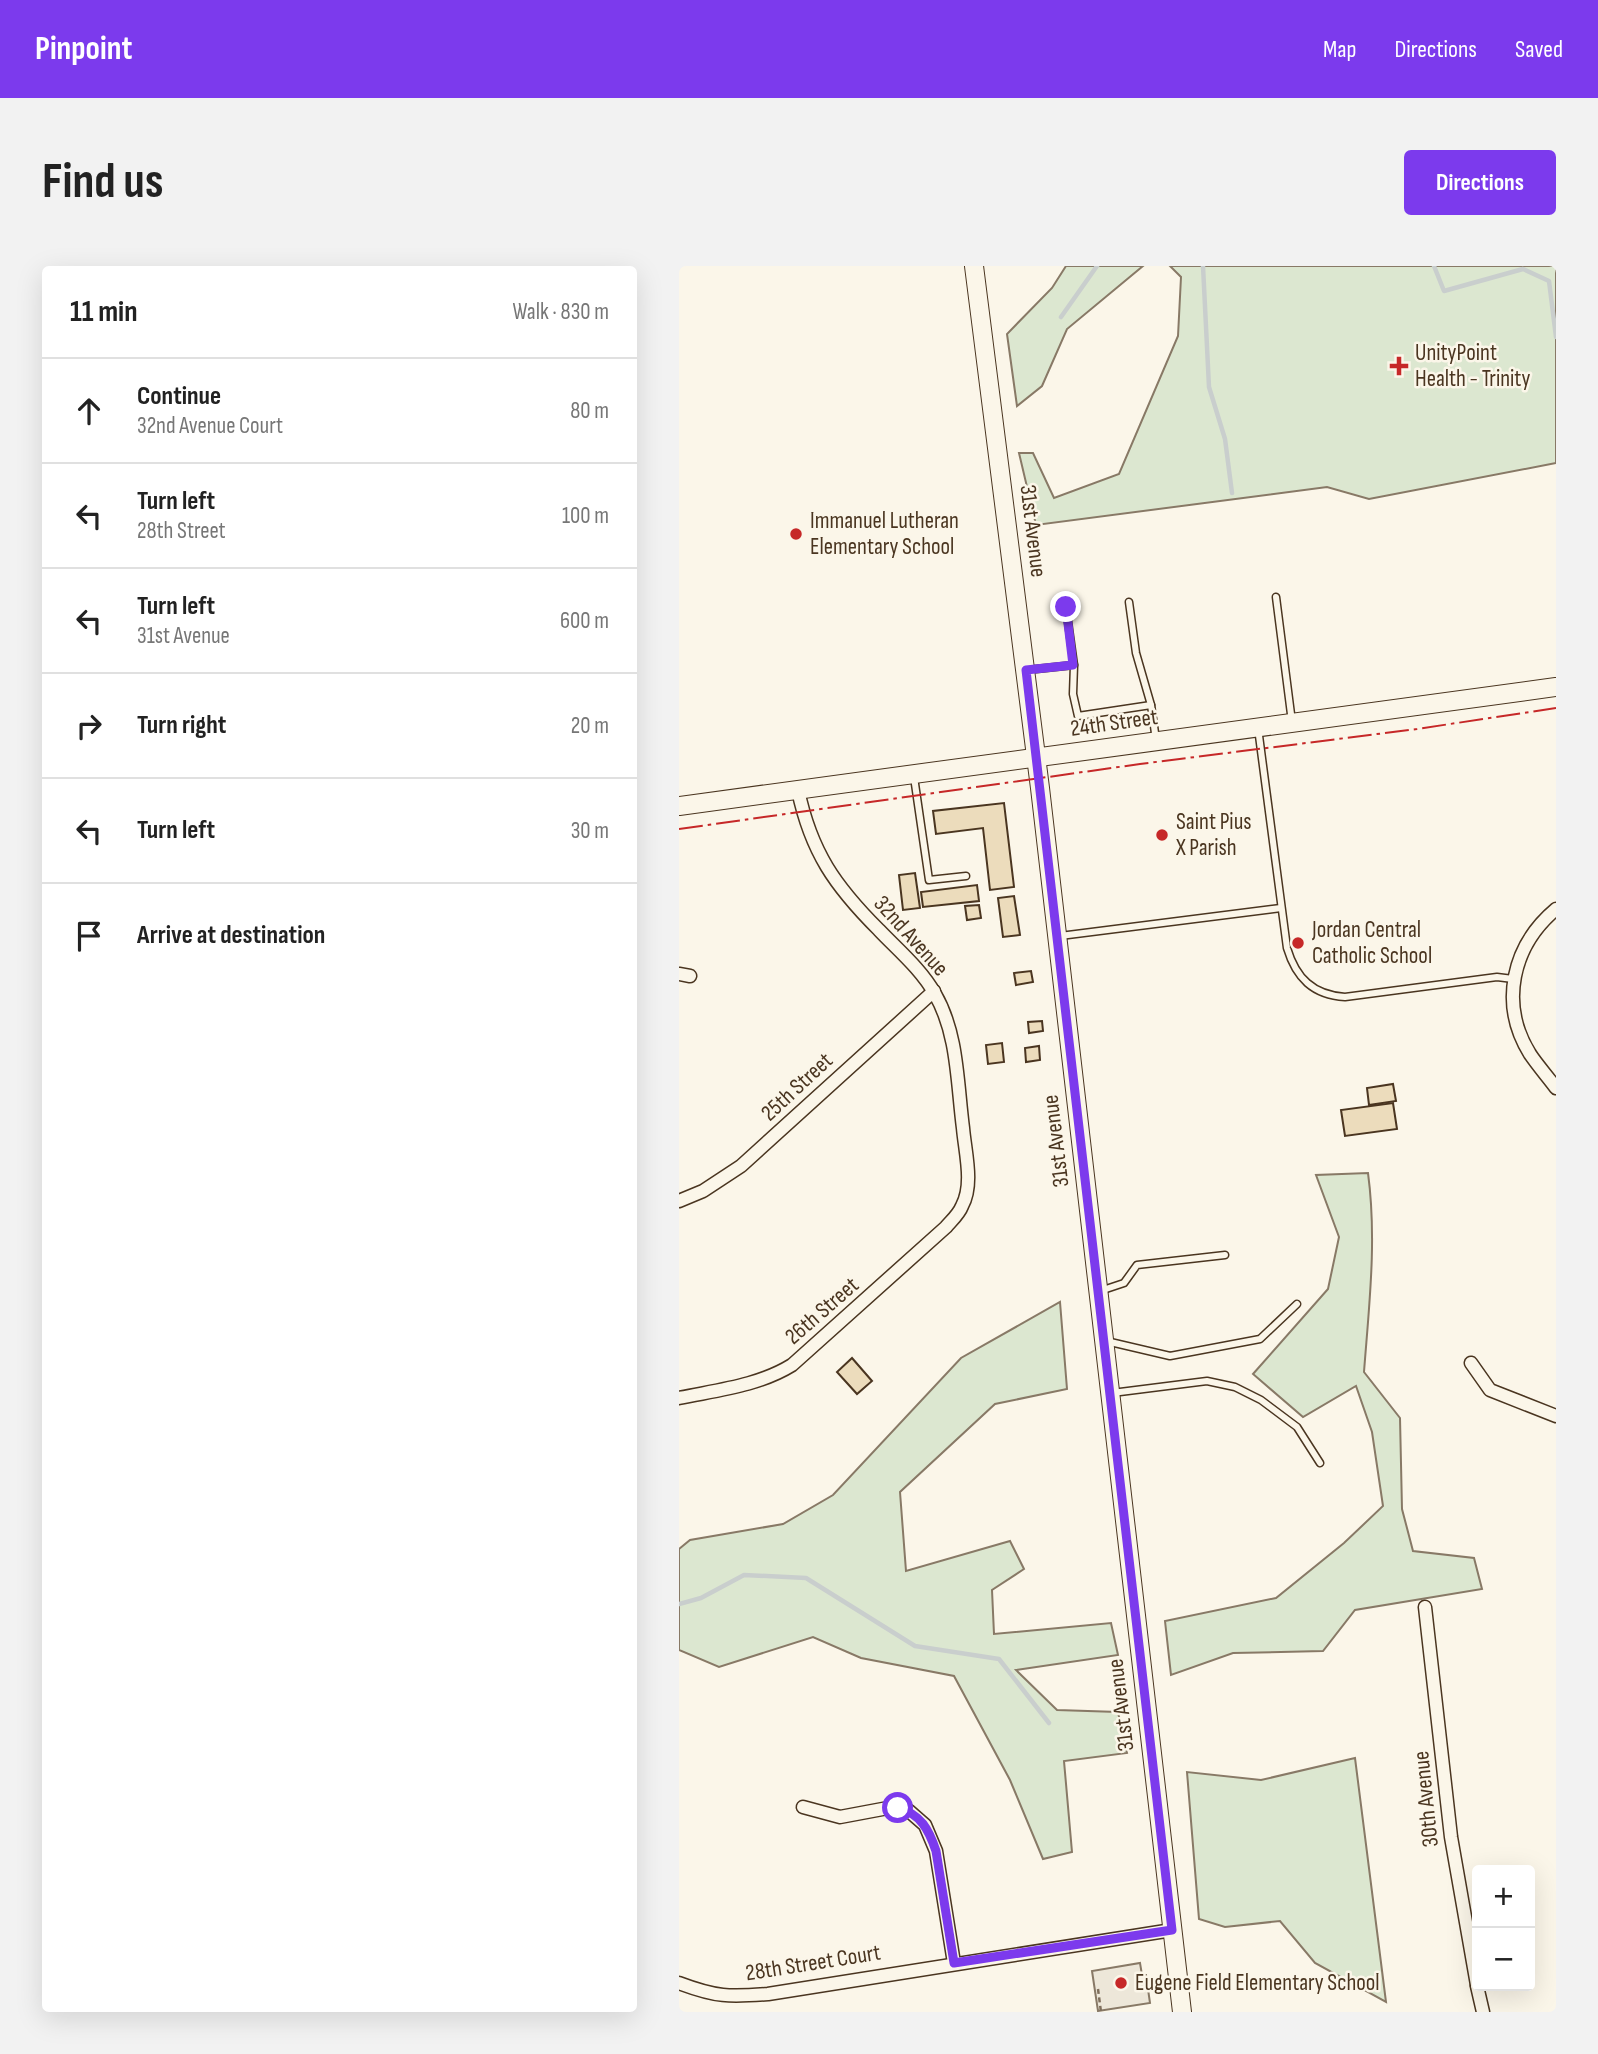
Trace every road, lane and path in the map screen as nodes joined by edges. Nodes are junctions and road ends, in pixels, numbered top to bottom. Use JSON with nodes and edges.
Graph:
{"nodes":[{"id":1,"x":974,"y":266,"type":"edge"},
{"id":2,"x":1276,"y":597,"type":"dead end"},
{"id":3,"x":1129,"y":602,"type":"dead end"},
{"id":4,"x":1066,"y":607,"type":"dead end"},
{"id":5,"x":1073,"y":665,"type":"junction"},
{"id":6,"x":1026,"y":670,"type":"junction"},
{"id":7,"x":1556,"y":687,"type":"edge"},
{"id":8,"x":1151,"y":705,"type":"junction"},
{"id":9,"x":1292,"y":723,"type":"junction"},
{"id":10,"x":1258,"y":728,"type":"junction"},
{"id":11,"x":1156,"y":742,"type":"junction"},
{"id":12,"x":1036,"y":758,"type":"junction"},
{"id":13,"x":914,"y":775,"type":"junction"},
{"id":14,"x":798,"y":790,"type":"junction"},
{"id":15,"x":679,"y":806,"type":"edge"},
{"id":16,"x":966,"y":876,"type":"dead end"},
{"id":17,"x":1281,"y":908,"type":"junction"},
{"id":18,"x":1556,"y":909,"type":"edge"},
{"id":19,"x":1057,"y":937,"type":"junction"},
{"id":20,"x":1513,"y":979,"type":"junction"},
{"id":21,"x":934,"y":991,"type":"junction"},
{"id":22,"x":1556,"y":1088,"type":"edge"},
{"id":23,"x":679,"y":1201,"type":"edge"},
{"id":24,"x":964,"y":1204,"type":"joint"},
{"id":25,"x":1225,"y":1255,"type":"dead end"},
{"id":26,"x":1098,"y":1292,"type":"junction"},
{"id":27,"x":1297,"y":1304,"type":"dead end"},
{"id":28,"x":1104,"y":1340,"type":"junction"},
{"id":29,"x":1471,"y":1363,"type":"dead end"},
{"id":30,"x":1110,"y":1393,"type":"junction"},
{"id":31,"x":679,"y":1398,"type":"edge"},
{"id":32,"x":1556,"y":1416,"type":"edge"},
{"id":33,"x":1319,"y":1463,"type":"dead end"},
{"id":34,"x":1425,"y":1607,"type":"dead end"},
{"id":35,"x":803,"y":1807,"type":"dead end"},
{"id":36,"x":1172,"y":1930,"type":"junction"},
{"id":37,"x":1472,"y":1956,"type":"edge"},
{"id":38,"x":954,"y":1963,"type":"junction"},
{"id":39,"x":679,"y":1983,"type":"edge"},
{"id":40,"x":1098,"y":1989,"type":"dead end"},
{"id":41,"x":1478,"y":1991,"type":"edge"},
{"id":42,"x":1101,"y":2012,"type":"edge"},
{"id":43,"x":1182,"y":2012,"type":"edge"},
{"id":44,"x":1483,"y":2012,"type":"edge"}],
"edges":[{"from":1,"to":6,"type":"street","name":"31st Avenue"},
{"from":2,"to":9,"type":"lane"},
{"from":3,"to":8,"type":"lane"},
{"from":4,"to":5,"type":"lane"},
{"from":5,"to":6,"type":"lane"},
{"from":5,"to":8,"type":"lane"},
{"from":6,"to":12,"type":"street","name":"31st Avenue"},
{"from":7,"to":9,"type":"street","name":"24th Street"},
{"from":8,"to":11,"type":"lane"},
{"from":9,"to":10,"type":"street","name":"24th Street"},
{"from":10,"to":11,"type":"street","name":"24th Street"},
{"from":10,"to":17,"type":"lane"},
{"from":11,"to":12,"type":"street","name":"24th Street"},
{"from":12,"to":13,"type":"street","name":"24th Street"},
{"from":12,"to":19,"type":"street","name":"31st Avenue"},
{"from":13,"to":14,"type":"street","name":"24th Street"},
{"from":13,"to":16,"type":"lane"},
{"from":14,"to":15,"type":"street","name":"24th Street"},
{"from":14,"to":21,"type":"street","name":"32nd Avenue"},
{"from":17,"to":19,"type":"lane"},
{"from":17,"to":20,"type":"lane"},
{"from":18,"to":20,"type":"street"},
{"from":19,"to":26,"type":"street","name":"31st Avenue"},
{"from":20,"to":22,"type":"street"},
{"from":21,"to":23,"type":"street","name":"25th Street"},
{"from":21,"to":24,"type":"street","name":"32nd Avenue"},
{"from":24,"to":31,"type":"street","name":"26th Street"},
{"from":25,"to":26,"type":"lane"},
{"from":26,"to":28,"type":"street","name":"31st Avenue"},
{"from":27,"to":28,"type":"lane"},
{"from":28,"to":30,"type":"street","name":"31st Avenue"},
{"from":29,"to":32,"type":"street"},
{"from":30,"to":33,"type":"lane"},
{"from":30,"to":36,"type":"street","name":"31st Avenue"},
{"from":34,"to":37,"type":"street","name":"30th Avenue"},
{"from":35,"to":38,"type":"street"},
{"from":36,"to":38,"type":"street","name":"28th Street Court"},
{"from":36,"to":43,"type":"street","name":"31st Avenue"},
{"from":38,"to":39,"type":"street","name":"28th Street Court"},
{"from":40,"to":42,"type":"path"},
{"from":41,"to":44,"type":"street","name":"30th Avenue"}]}
